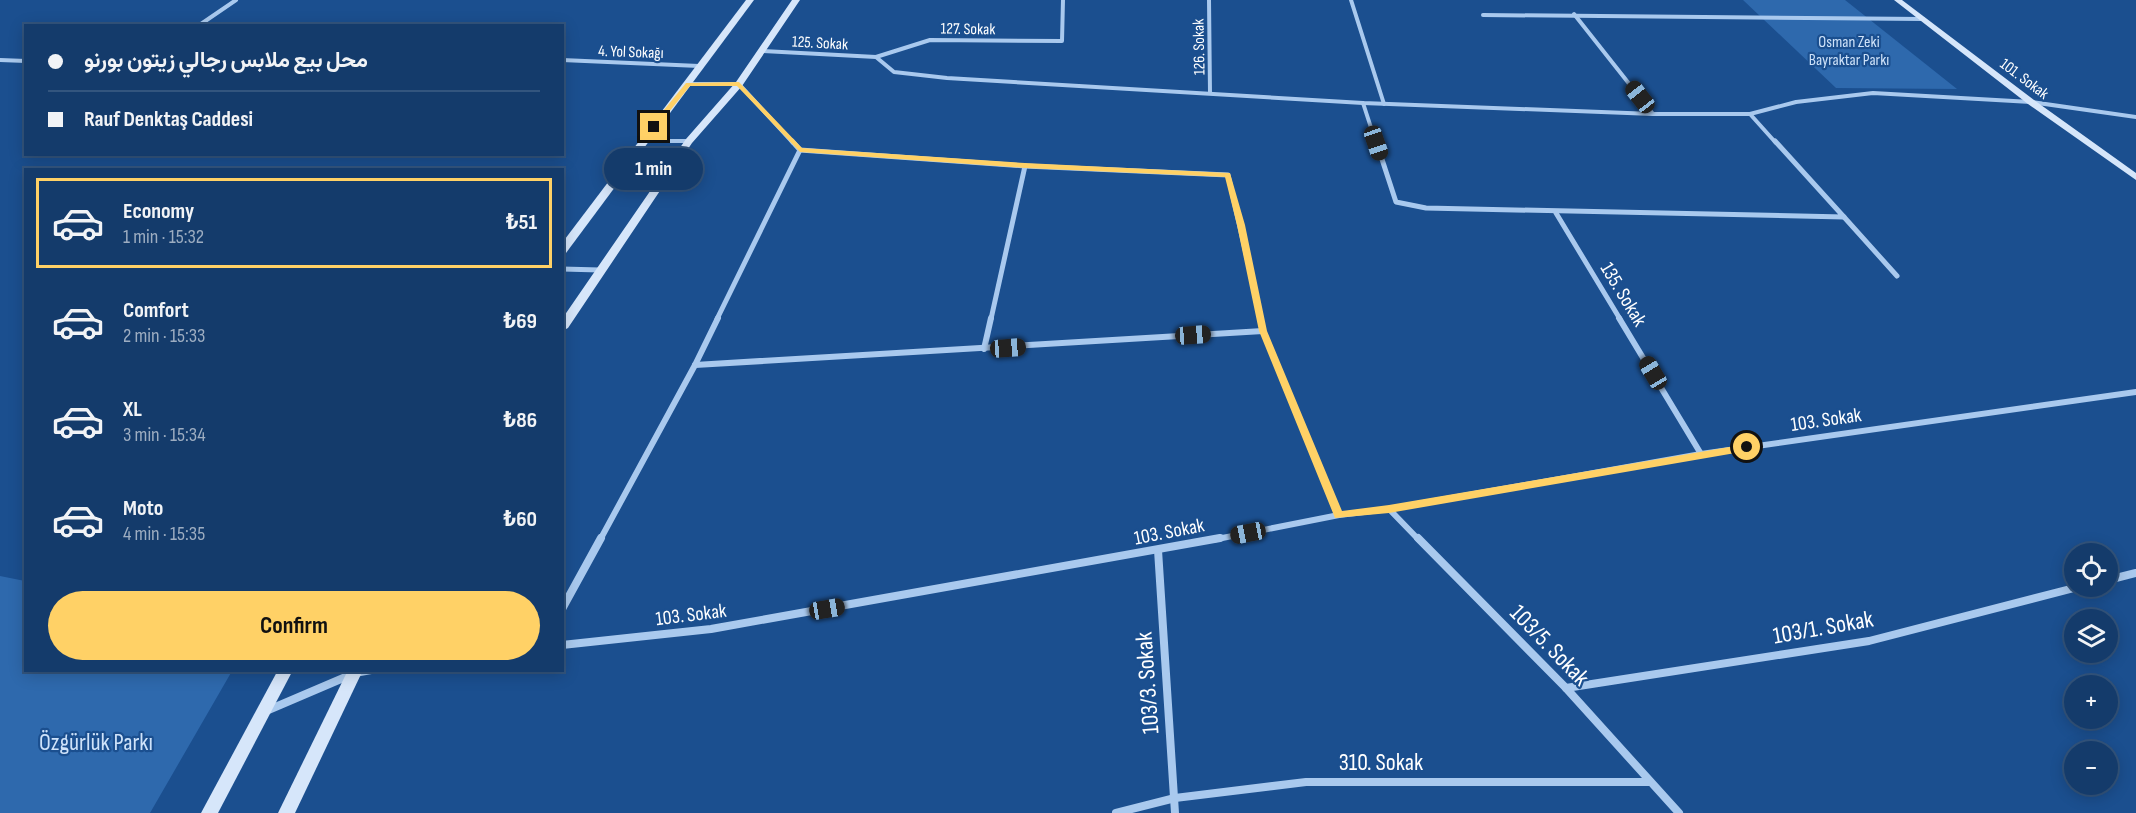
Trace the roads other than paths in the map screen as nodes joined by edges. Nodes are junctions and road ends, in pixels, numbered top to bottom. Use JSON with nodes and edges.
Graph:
{"nodes":[{"id":1,"x":236,"y":0,"type":"edge"},
{"id":2,"x":750,"y":0,"type":"edge"},
{"id":3,"x":796,"y":0,"type":"edge"},
{"id":4,"x":1064,"y":0,"type":"edge"},
{"id":5,"x":1209,"y":0,"type":"edge"},
{"id":6,"x":1351,"y":0,"type":"edge"},
{"id":7,"x":1898,"y":0,"type":"edge"},
{"id":8,"x":1574,"y":14,"type":"junction"},
{"id":9,"x":1484,"y":15,"type":"dead end"},
{"id":10,"x":1923,"y":19,"type":"junction"},
{"id":11,"x":201,"y":24,"type":"edge"},
{"id":12,"x":763,"y":51,"type":"junction"},
{"id":13,"x":876,"y":57,"type":"junction"},
{"id":14,"x":0,"y":60,"type":"edge"},
{"id":15,"x":564,"y":60,"type":"edge"},
{"id":16,"x":24,"y":61,"type":"edge"},
{"id":17,"x":699,"y":66,"type":"junction"},
{"id":18,"x":688,"y":84,"type":"junction"},
{"id":19,"x":739,"y":84,"type":"junction"},
{"id":20,"x":1210,"y":93,"type":"junction"},
{"id":21,"x":2031,"y":102,"type":"junction"},
{"id":22,"x":1363,"y":103,"type":"junction"},
{"id":23,"x":1384,"y":104,"type":"junction"},
{"id":24,"x":1653,"y":114,"type":"junction"},
{"id":25,"x":1750,"y":114,"type":"junction"},
{"id":26,"x":2136,"y":117,"type":"edge"},
{"id":27,"x":644,"y":141,"type":"junction"},
{"id":28,"x":690,"y":141,"type":"junction"},
{"id":29,"x":800,"y":150,"type":"junction"},
{"id":30,"x":1025,"y":166,"type":"junction"},
{"id":31,"x":2136,"y":177,"type":"edge"},
{"id":32,"x":1556,"y":213,"type":"junction"},
{"id":33,"x":1844,"y":217,"type":"junction"},
{"id":34,"x":564,"y":249,"type":"edge"},
{"id":35,"x":564,"y":269,"type":"edge"},
{"id":36,"x":600,"y":270,"type":"junction"},
{"id":37,"x":1897,"y":276,"type":"dead end"},
{"id":38,"x":564,"y":325,"type":"edge"},
{"id":39,"x":1263,"y":331,"type":"junction"},
{"id":40,"x":984,"y":349,"type":"junction"},
{"id":41,"x":695,"y":365,"type":"junction"},
{"id":42,"x":2136,"y":392,"type":"edge"},
{"id":43,"x":1701,"y":454,"type":"junction"},
{"id":44,"x":1389,"y":509,"type":"junction"},
{"id":45,"x":1339,"y":515,"type":"junction"},
{"id":46,"x":1158,"y":550,"type":"junction"},
{"id":47,"x":2136,"y":573,"type":"edge"},
{"id":48,"x":2118,"y":578,"type":"edge"},
{"id":49,"x":2064,"y":591,"type":"edge"},
{"id":50,"x":564,"y":605,"type":"edge"},
{"id":51,"x":564,"y":645,"type":"edge"},
{"id":52,"x":285,"y":672,"type":"edge"},
{"id":53,"x":358,"y":672,"type":"edge"},
{"id":54,"x":359,"y":672,"type":"edge"},
{"id":55,"x":1566,"y":688,"type":"junction"},
{"id":56,"x":261,"y":713,"type":"junction"},
{"id":57,"x":1649,"y":782,"type":"junction"},
{"id":58,"x":1175,"y":798,"type":"junction"},
{"id":59,"x":208,"y":813,"type":"edge"},
{"id":60,"x":286,"y":813,"type":"edge"},
{"id":61,"x":1116,"y":813,"type":"edge"},
{"id":62,"x":1175,"y":813,"type":"edge"},
{"id":63,"x":1679,"y":813,"type":"edge"}],
"edges":[{"from":1,"to":11,"type":"street"},
{"from":2,"to":17,"type":"main road"},
{"from":3,"to":12,"type":"main road"},
{"from":4,"to":13,"type":"street","name":"127. Sokak"},
{"from":5,"to":20,"type":"street","name":"126. Sokak"},
{"from":6,"to":23,"type":"street"},
{"from":7,"to":10,"type":"main road","name":"101. Sokak"},
{"from":8,"to":9,"type":"street"},
{"from":8,"to":10,"type":"street"},
{"from":8,"to":24,"type":"street"},
{"from":10,"to":21,"type":"main road","name":"101. Sokak"},
{"from":12,"to":13,"type":"street","name":"125. Sokak"},
{"from":12,"to":19,"type":"main road"},
{"from":13,"to":20,"type":"street"},
{"from":14,"to":16,"type":"street"},
{"from":15,"to":17,"type":"street","name":"4. Yol Sokağı"},
{"from":17,"to":18,"type":"main road"},
{"from":18,"to":19,"type":"street"},
{"from":18,"to":27,"type":"main road"},
{"from":19,"to":28,"type":"main road"},
{"from":19,"to":29,"type":"street"},
{"from":20,"to":22,"type":"street"},
{"from":21,"to":25,"type":"street"},
{"from":21,"to":26,"type":"street"},
{"from":21,"to":31,"type":"main road","name":"101. Sokak"},
{"from":22,"to":23,"type":"street"},
{"from":22,"to":32,"type":"street"},
{"from":23,"to":24,"type":"street"},
{"from":24,"to":25,"type":"street"},
{"from":25,"to":33,"type":"street"},
{"from":27,"to":28,"type":"street"},
{"from":27,"to":34,"type":"main road"},
{"from":28,"to":36,"type":"main road"},
{"from":29,"to":30,"type":"street"},
{"from":29,"to":41,"type":"street"},
{"from":30,"to":39,"type":"street"},
{"from":30,"to":40,"type":"street"},
{"from":32,"to":33,"type":"street"},
{"from":32,"to":43,"type":"street","name":"135. Sokak"},
{"from":33,"to":37,"type":"street"},
{"from":35,"to":36,"type":"street"},
{"from":36,"to":38,"type":"main road"},
{"from":39,"to":40,"type":"street"},
{"from":39,"to":45,"type":"street"},
{"from":40,"to":41,"type":"street"},
{"from":41,"to":50,"type":"street"},
{"from":42,"to":43,"type":"street","name":"103. Sokak"},
{"from":43,"to":44,"type":"street","name":"103. Sokak"},
{"from":44,"to":45,"type":"street","name":"103. Sokak"},
{"from":44,"to":55,"type":"street","name":"103/5. Sokak"},
{"from":45,"to":46,"type":"street","name":"103. Sokak"},
{"from":46,"to":51,"type":"street","name":"103. Sokak"},
{"from":46,"to":58,"type":"street","name":"103/3. Sokak"},
{"from":47,"to":48,"type":"street"},
{"from":49,"to":55,"type":"street","name":"103/1. Sokak"},
{"from":52,"to":56,"type":"main road"},
{"from":53,"to":56,"type":"street"},
{"from":54,"to":60,"type":"main road"},
{"from":55,"to":57,"type":"street","name":"103/5. Sokak"},
{"from":56,"to":59,"type":"main road"},
{"from":57,"to":58,"type":"street","name":"310. Sokak"},
{"from":57,"to":63,"type":"street","name":"103/5. Sokak"},
{"from":58,"to":61,"type":"street","name":"310. Sokak"},
{"from":58,"to":62,"type":"street","name":"103/3. Sokak"}]}
